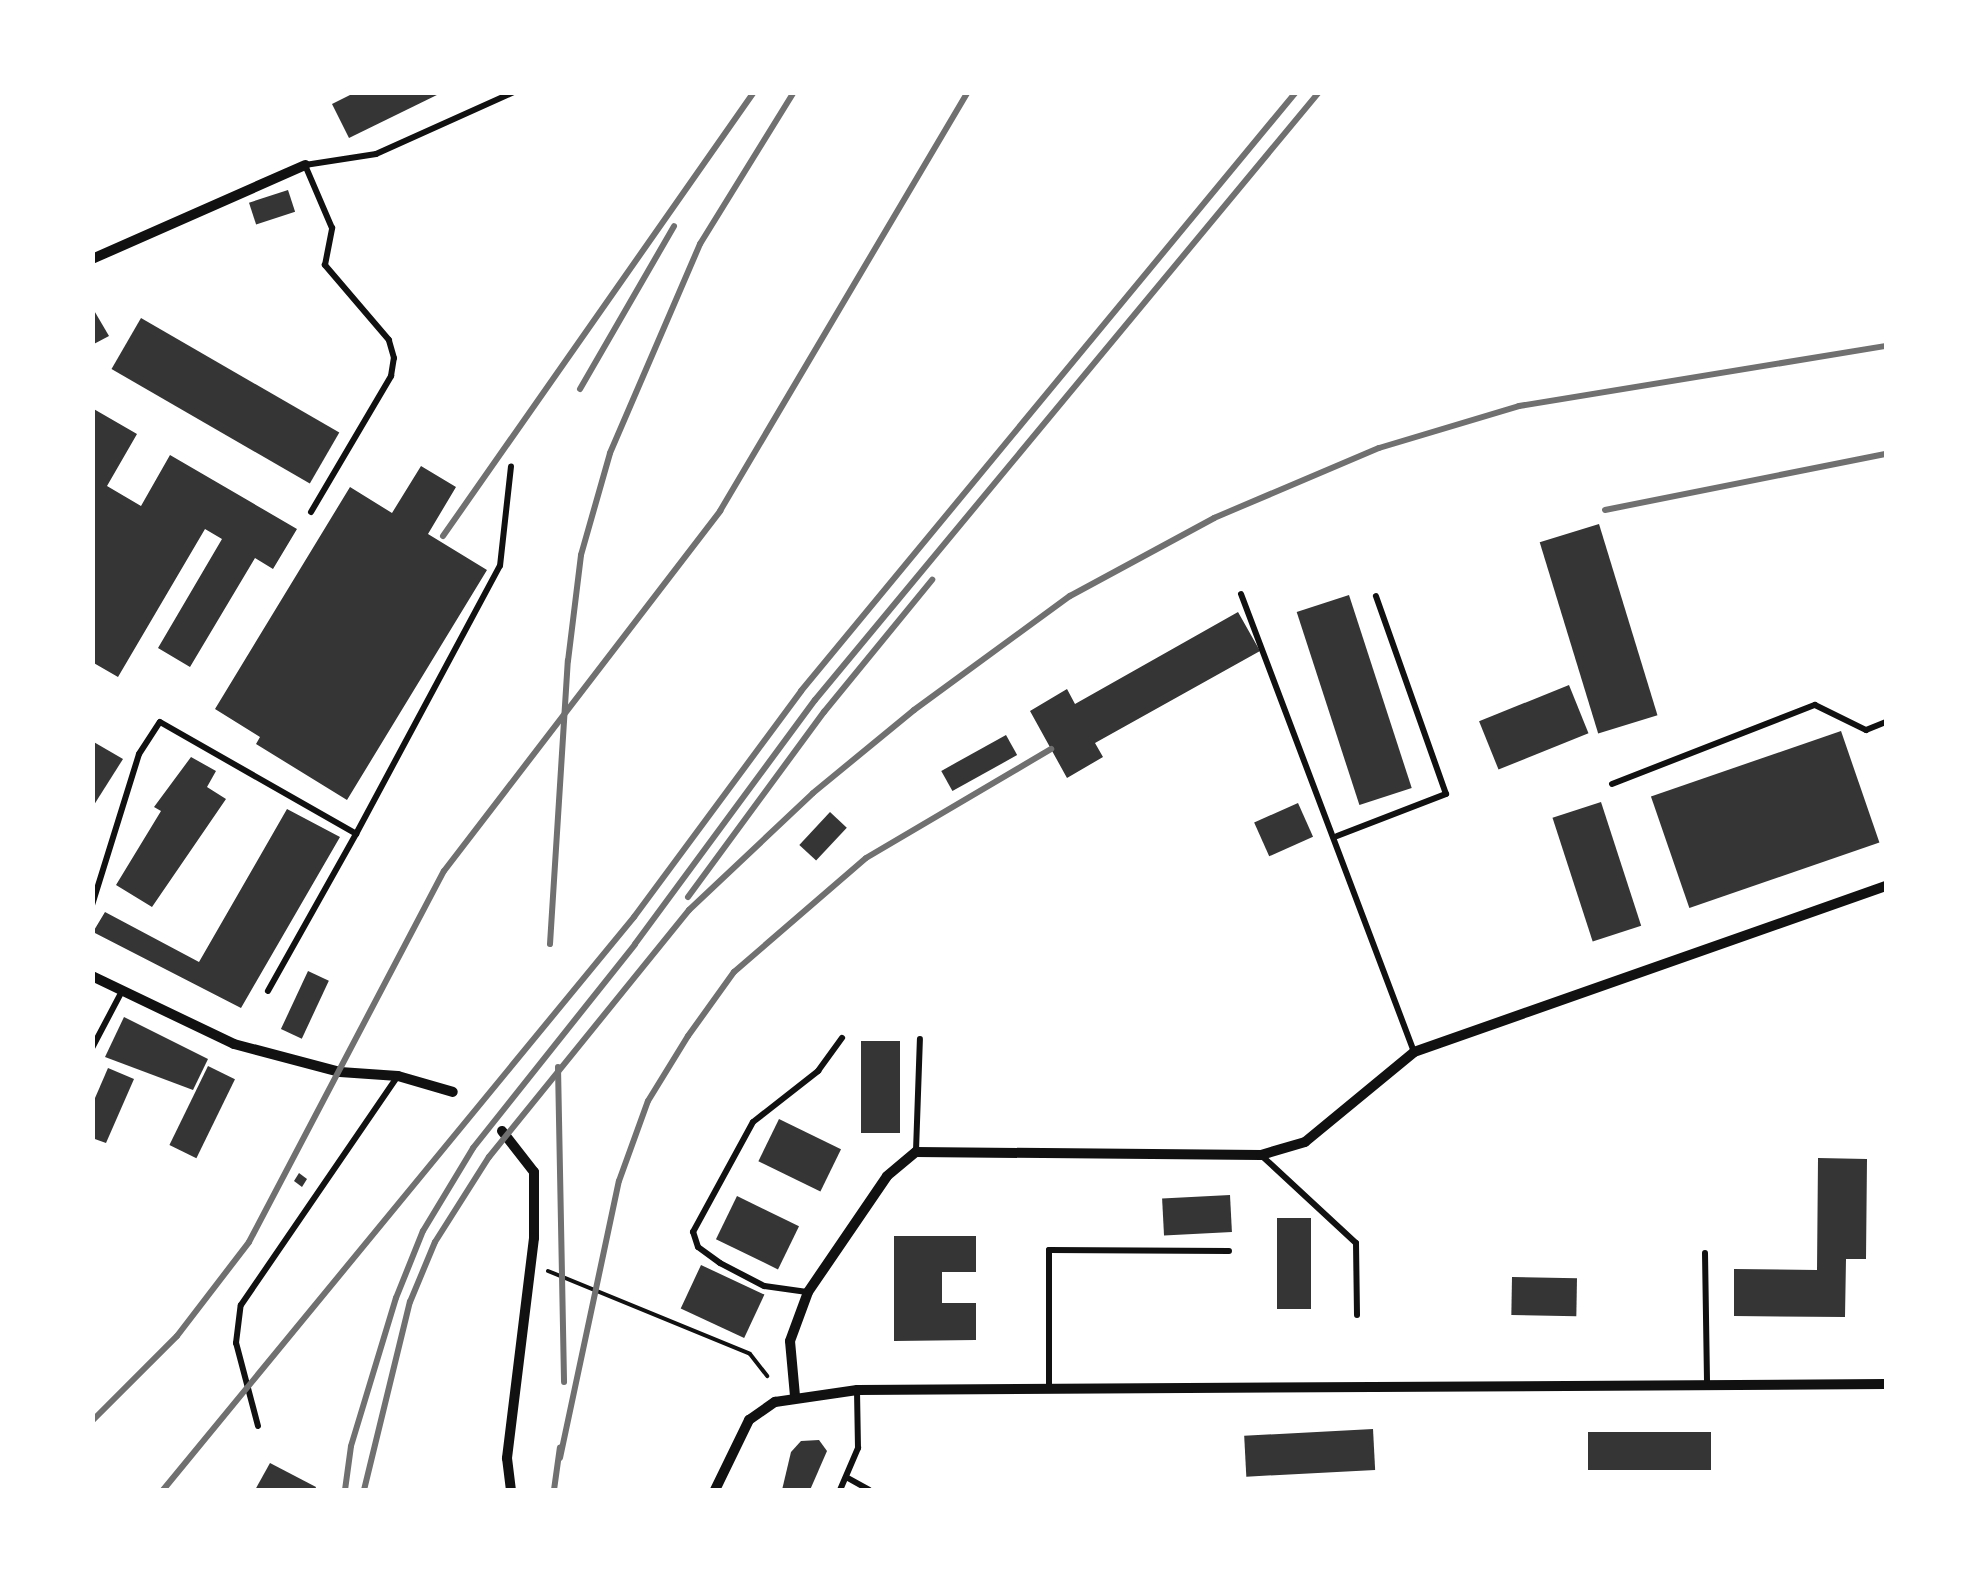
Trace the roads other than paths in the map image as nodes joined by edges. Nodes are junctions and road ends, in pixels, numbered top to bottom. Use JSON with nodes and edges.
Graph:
{"nodes":[{"id":1,"x":514,"y":92,"type":"edge"},
{"id":2,"x":305,"y":165,"type":"junction"},
{"id":3,"x":92,"y":258,"type":"edge"},
{"id":4,"x":511,"y":467,"type":"dead end"},
{"id":5,"x":311,"y":512,"type":"dead end"},
{"id":6,"x":1241,"y":594,"type":"dead end"},
{"id":7,"x":1376,"y":596,"type":"dead end"},
{"id":8,"x":1886,"y":722,"type":"edge"},
{"id":9,"x":1612,"y":784,"type":"dead end"},
{"id":10,"x":356,"y":834,"type":"junction"},
{"id":11,"x":1337,"y":836,"type":"junction"},
{"id":12,"x":1886,"y":886,"type":"edge"},
{"id":13,"x":92,"y":905,"type":"edge"},
{"id":14,"x":92,"y":976,"type":"edge"},
{"id":15,"x":122,"y":990,"type":"junction"},
{"id":16,"x":268,"y":991,"type":"dead end"},
{"id":17,"x":842,"y":1038,"type":"dead end"},
{"id":18,"x":920,"y":1039,"type":"dead end"},
{"id":19,"x":92,"y":1048,"type":"edge"},
{"id":20,"x":1414,"y":1052,"type":"junction"},
{"id":21,"x":398,"y":1076,"type":"junction"},
{"id":22,"x":453,"y":1092,"type":"dead end"},
{"id":23,"x":502,"y":1130,"type":"dead end"},
{"id":24,"x":916,"y":1152,"type":"junction"},
{"id":25,"x":1261,"y":1155,"type":"junction"},
{"id":26,"x":1229,"y":1250,"type":"dead end"},
{"id":27,"x":1705,"y":1254,"type":"dead end"},
{"id":28,"x":808,"y":1292,"type":"junction"},
{"id":29,"x":1357,"y":1315,"type":"dead end"},
{"id":30,"x":1886,"y":1384,"type":"edge"},
{"id":31,"x":1706,"y":1385,"type":"junction"},
{"id":32,"x":1049,"y":1389,"type":"junction"},
{"id":33,"x":857,"y":1390,"type":"junction"},
{"id":34,"x":795,"y":1396,"type":"junction"},
{"id":35,"x":258,"y":1426,"type":"dead end"},
{"id":36,"x":846,"y":1477,"type":"junction"},
{"id":37,"x":511,"y":1490,"type":"edge"},
{"id":38,"x":716,"y":1490,"type":"edge"},
{"id":39,"x":840,"y":1490,"type":"edge"},
{"id":40,"x":869,"y":1490,"type":"edge"}],
"edges":[{"from":1,"to":2,"type":"lane"},
{"from":2,"to":3,"type":"street"},
{"from":2,"to":5,"type":"lane"},
{"from":4,"to":10,"type":"lane"},
{"from":6,"to":11,"type":"lane"},
{"from":7,"to":11,"type":"lane"},
{"from":8,"to":9,"type":"lane"},
{"from":10,"to":13,"type":"lane"},
{"from":10,"to":16,"type":"lane"},
{"from":11,"to":20,"type":"lane"},
{"from":12,"to":20,"type":"street"},
{"from":14,"to":15,"type":"street"},
{"from":15,"to":19,"type":"lane"},
{"from":15,"to":21,"type":"street"},
{"from":17,"to":28,"type":"lane"},
{"from":18,"to":24,"type":"lane"},
{"from":20,"to":25,"type":"street"},
{"from":21,"to":22,"type":"street"},
{"from":21,"to":35,"type":"lane"},
{"from":23,"to":37,"type":"street"},
{"from":24,"to":25,"type":"street"},
{"from":24,"to":28,"type":"street"},
{"from":25,"to":29,"type":"lane"},
{"from":26,"to":32,"type":"lane"},
{"from":27,"to":31,"type":"lane"},
{"from":28,"to":34,"type":"street"},
{"from":30,"to":31,"type":"street"},
{"from":31,"to":32,"type":"street"},
{"from":32,"to":33,"type":"street"},
{"from":33,"to":34,"type":"street"},
{"from":33,"to":36,"type":"lane"},
{"from":34,"to":38,"type":"street"},
{"from":36,"to":39,"type":"lane"},
{"from":36,"to":40,"type":"lane"}]}
